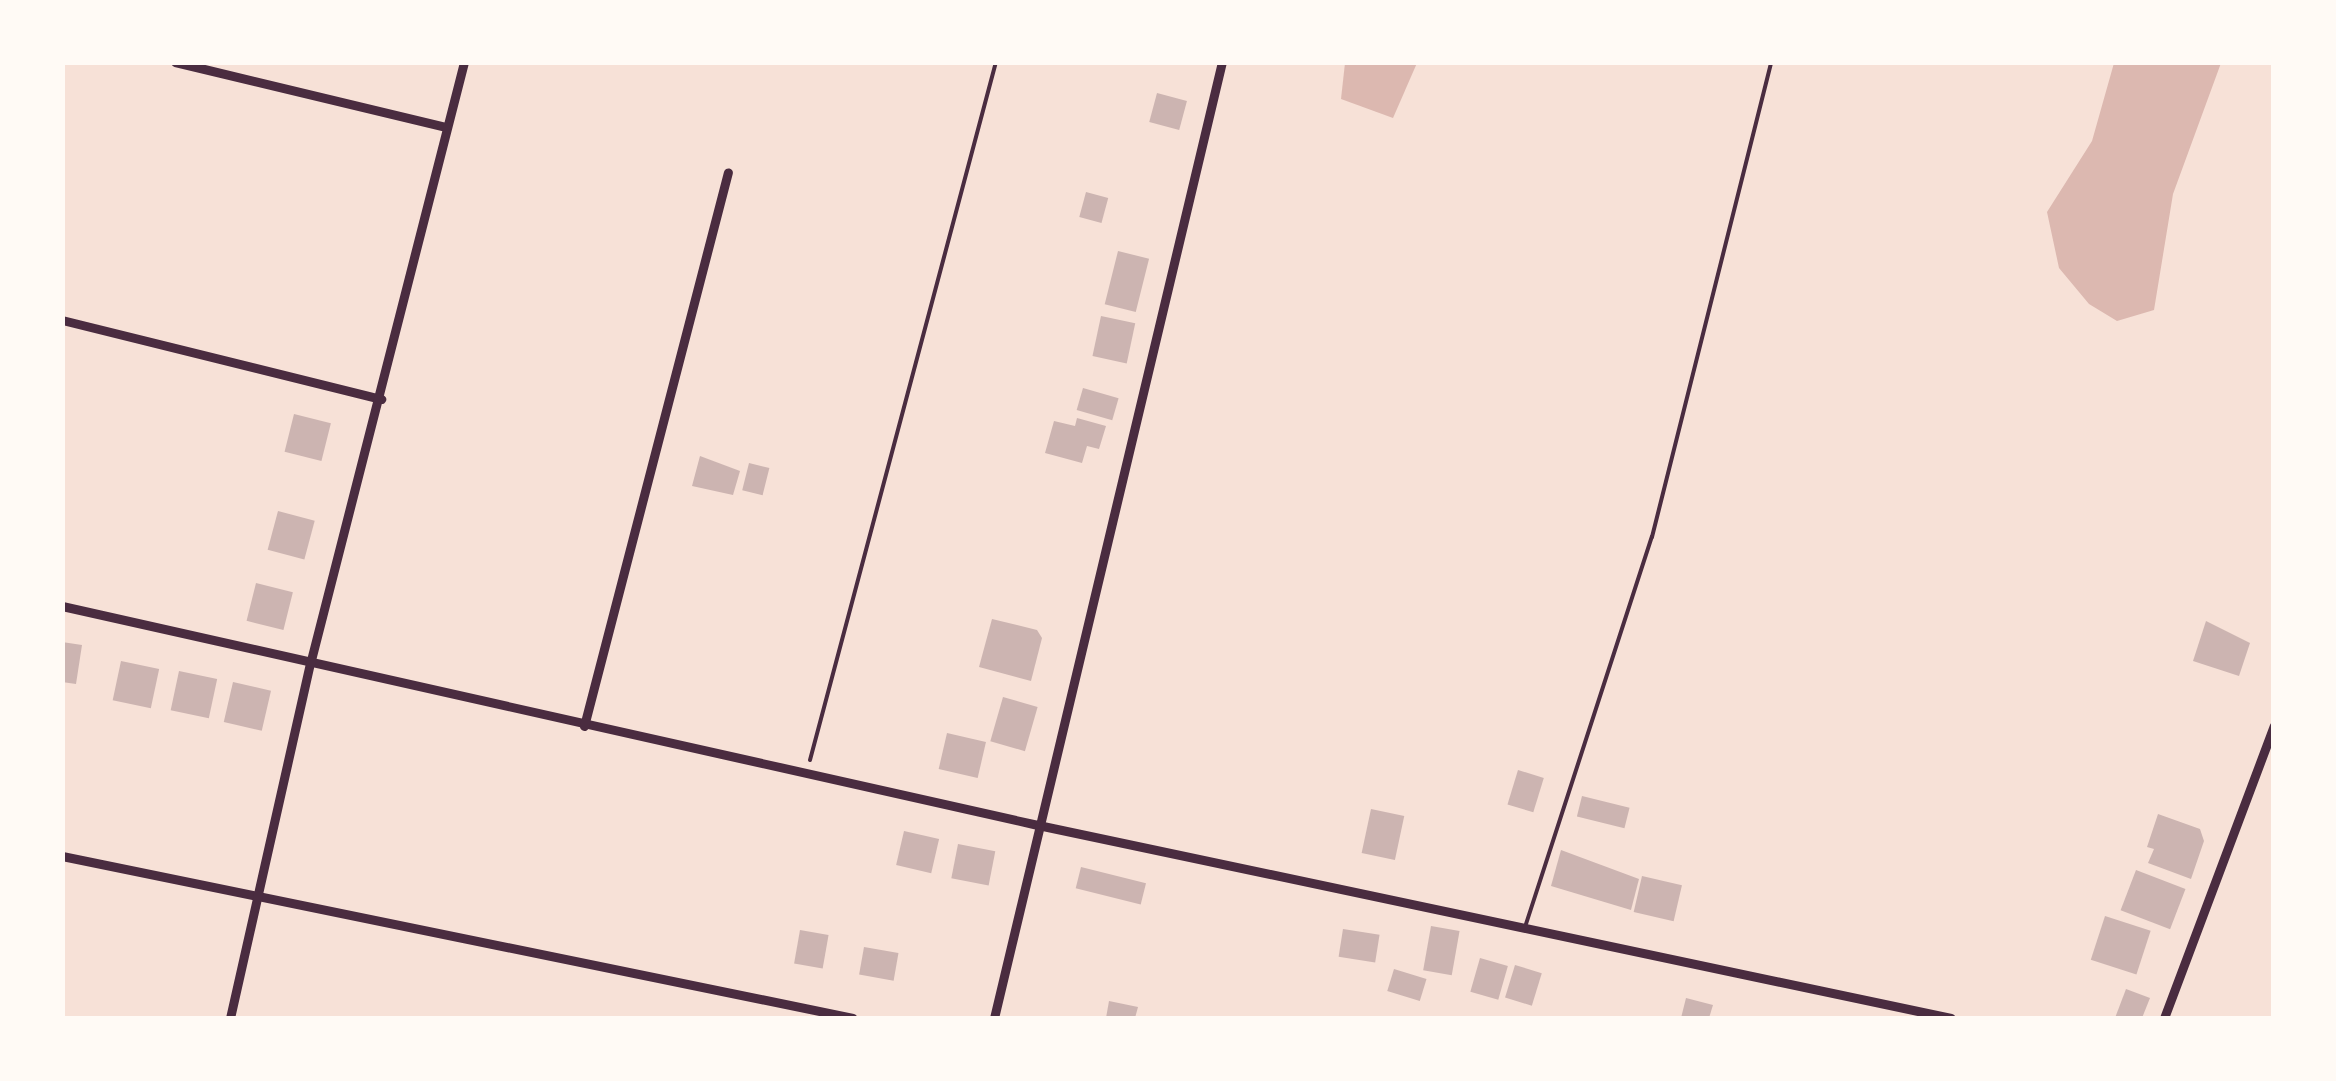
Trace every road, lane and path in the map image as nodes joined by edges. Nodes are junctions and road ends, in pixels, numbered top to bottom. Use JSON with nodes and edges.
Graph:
{"nodes":[{"id":1,"x":176,"y":62,"type":"edge"},
{"id":2,"x":464,"y":62,"type":"edge"},
{"id":3,"x":996,"y":62,"type":"edge"},
{"id":4,"x":1222,"y":62,"type":"edge"},
{"id":5,"x":1771,"y":62,"type":"edge"},
{"id":6,"x":446,"y":126,"type":"junction"},
{"id":7,"x":728,"y":172,"type":"dead end"},
{"id":8,"x":62,"y":320,"type":"edge"},
{"id":9,"x":381,"y":399,"type":"junction"},
{"id":10,"x":62,"y":606,"type":"edge"},
{"id":11,"x":310,"y":664,"type":"junction"},
{"id":12,"x":584,"y":726,"type":"junction"},
{"id":13,"x":2274,"y":726,"type":"edge"},
{"id":14,"x":806,"y":774,"type":"junction"},
{"id":15,"x":1038,"y":825,"type":"junction"},
{"id":16,"x":62,"y":856,"type":"edge"},
{"id":17,"x":256,"y":898,"type":"junction"},
{"id":18,"x":1524,"y":929,"type":"junction"},
{"id":19,"x":230,"y":1018,"type":"edge"},
{"id":20,"x":854,"y":1018,"type":"edge"},
{"id":21,"x":994,"y":1018,"type":"edge"},
{"id":22,"x":1951,"y":1018,"type":"edge"},
{"id":23,"x":2164,"y":1018,"type":"edge"}],
"edges":[{"from":1,"to":6,"type":"street"},
{"from":2,"to":6,"type":"street"},
{"from":3,"to":14,"type":"path"},
{"from":4,"to":15,"type":"street"},
{"from":5,"to":18,"type":"lane"},
{"from":6,"to":9,"type":"street"},
{"from":7,"to":12,"type":"street"},
{"from":8,"to":9,"type":"street"},
{"from":9,"to":11,"type":"street"},
{"from":10,"to":11,"type":"street"},
{"from":11,"to":12,"type":"street"},
{"from":11,"to":17,"type":"street"},
{"from":12,"to":14,"type":"street"},
{"from":13,"to":23,"type":"street"},
{"from":14,"to":15,"type":"street"},
{"from":15,"to":18,"type":"street"},
{"from":15,"to":21,"type":"street"},
{"from":16,"to":17,"type":"street"},
{"from":17,"to":19,"type":"street"},
{"from":17,"to":20,"type":"street"},
{"from":18,"to":22,"type":"street"}]}
